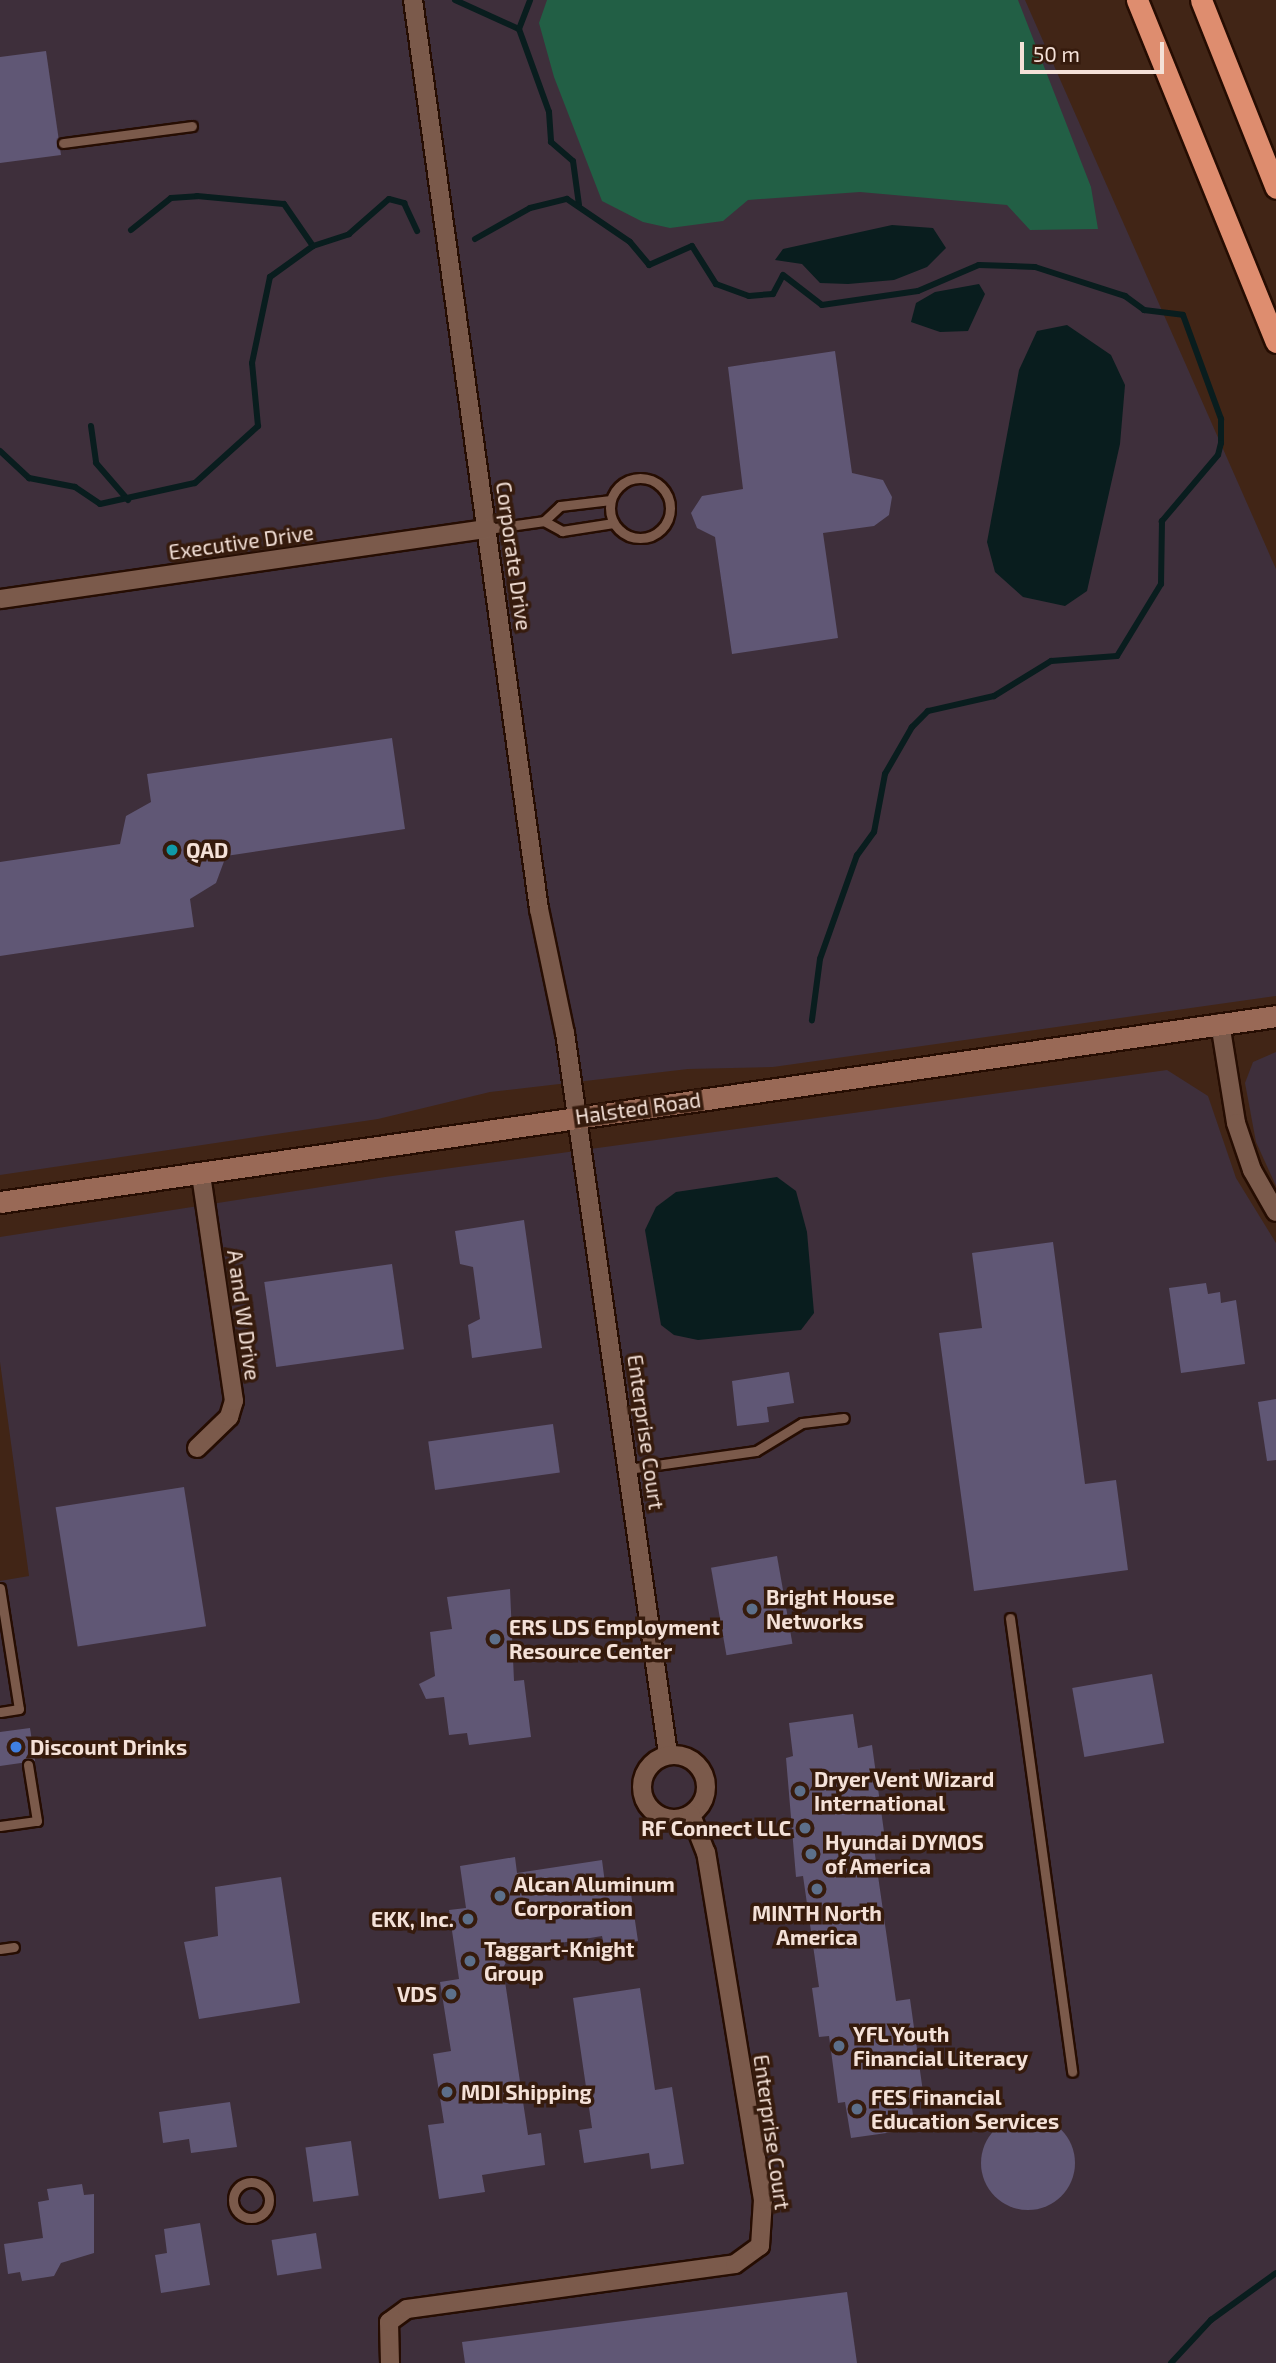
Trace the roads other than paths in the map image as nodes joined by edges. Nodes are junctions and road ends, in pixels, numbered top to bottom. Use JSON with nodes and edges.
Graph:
{"nodes":[{"id":1,"x":414,"y":0,"type":"edge"},
{"id":2,"x":1136,"y":0,"type":"edge"},
{"id":3,"x":1201,"y":0,"type":"edge"},
{"id":4,"x":192,"y":126,"type":"dead end"},
{"id":5,"x":63,"y":143,"type":"dead end"},
{"id":6,"x":1276,"y":188,"type":"edge"},
{"id":7,"x":1276,"y":342,"type":"edge"},
{"id":8,"x":611,"y":500,"type":"junction"},
{"id":9,"x":544,"y":521,"type":"junction"},
{"id":10,"x":613,"y":523,"type":"junction"},
{"id":11,"x":488,"y":529,"type":"junction"},
{"id":12,"x":0,"y":599,"type":"edge"},
{"id":13,"x":1276,"y":1016,"type":"edge"},
{"id":14,"x":1220,"y":1023,"type":"junction"},
{"id":15,"x":578,"y":1116,"type":"junction"},
{"id":16,"x":201,"y":1174,"type":"junction"},
{"id":17,"x":0,"y":1202,"type":"edge"},
{"id":18,"x":1276,"y":1212,"type":"edge"},
{"id":19,"x":844,"y":1418,"type":"dead end"},
{"id":20,"x":197,"y":1448,"type":"dead end"},
{"id":21,"x":628,"y":1469,"type":"junction"},
{"id":22,"x":0,"y":1588,"type":"edge"},
{"id":23,"x":1010,"y":1618,"type":"dead end"},
{"id":24,"x":0,"y":1712,"type":"edge"},
{"id":25,"x":668,"y":1754,"type":"junction"},
{"id":26,"x":28,"y":1765,"type":"dead end"},
{"id":27,"x":691,"y":1815,"type":"junction"},
{"id":28,"x":0,"y":1826,"type":"edge"},
{"id":29,"x":14,"y":1947,"type":"dead end"},
{"id":30,"x":0,"y":1949,"type":"edge"},
{"id":31,"x":1072,"y":2072,"type":"dead end"},
{"id":32,"x":265,"y":2212,"type":"joint"},
{"id":33,"x":390,"y":2363,"type":"edge"}],
"edges":[{"from":1,"to":11,"type":"street","name":"Corporate Drive"},
{"from":2,"to":7,"type":"highway"},
{"from":3,"to":6,"type":"highway"},
{"from":4,"to":5,"type":"lane"},
{"from":8,"to":9,"type":"lane"},
{"from":8,"to":10,"type":"lane"},
{"from":8,"to":10,"type":"lane"},
{"from":9,"to":10,"type":"lane"},
{"from":9,"to":11,"type":"lane"},
{"from":11,"to":12,"type":"street","name":"Executive Drive"},
{"from":11,"to":15,"type":"street","name":"Corporate Drive"},
{"from":13,"to":14,"type":"street","name":"Halsted Road"},
{"from":14,"to":15,"type":"street","name":"Halsted Road"},
{"from":14,"to":18,"type":"street"},
{"from":15,"to":16,"type":"street","name":"Halsted Road"},
{"from":15,"to":21,"type":"street","name":"Enterprise Court"},
{"from":16,"to":17,"type":"street","name":"Halsted Road"},
{"from":16,"to":20,"type":"street","name":"A and W Drive"},
{"from":19,"to":21,"type":"lane"},
{"from":21,"to":25,"type":"street","name":"Enterprise Court"},
{"from":22,"to":24,"type":"lane"},
{"from":23,"to":31,"type":"lane"},
{"from":25,"to":27,"type":"street"},
{"from":25,"to":27,"type":"street"},
{"from":26,"to":28,"type":"lane"},
{"from":27,"to":33,"type":"street","name":"Enterprise Court"},
{"from":29,"to":30,"type":"lane"},
{"from":32,"to":32,"type":"lane"}]}
